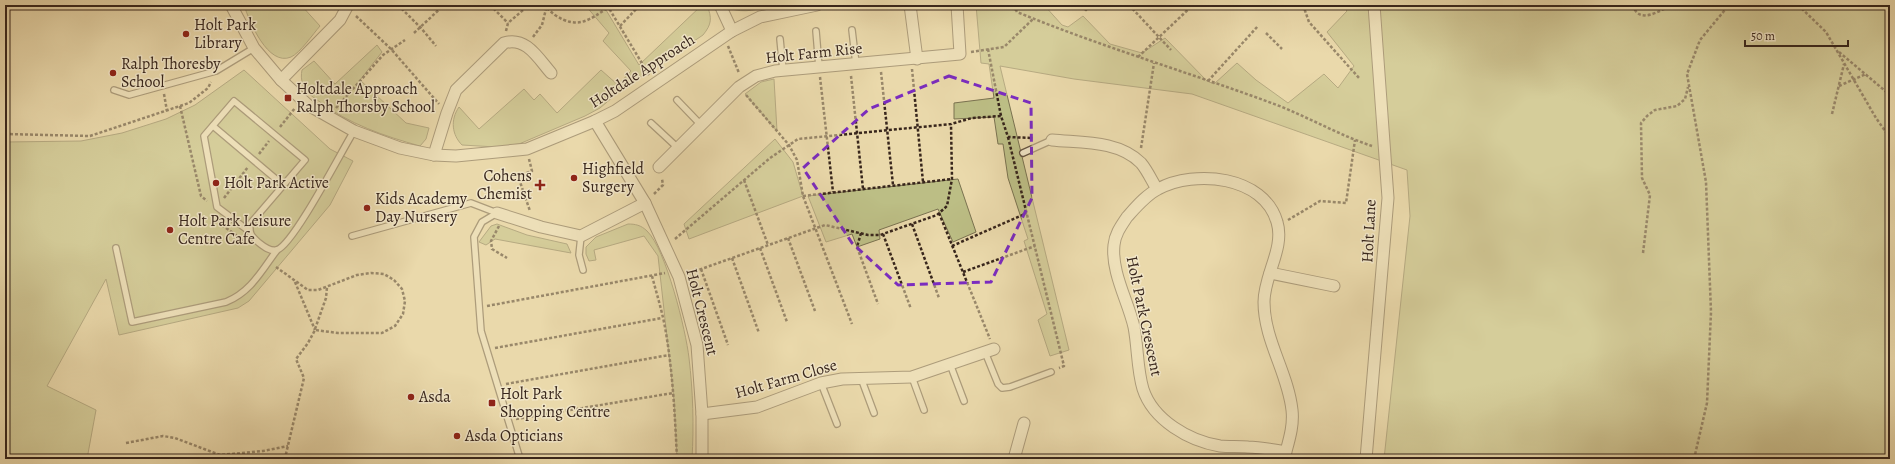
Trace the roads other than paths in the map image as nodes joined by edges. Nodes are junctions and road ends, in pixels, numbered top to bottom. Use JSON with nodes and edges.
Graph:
{"nodes":[{"id":1,"x":231,"y":5,"type":"edge"},
{"id":2,"x":720,"y":5,"type":"edge"},
{"id":3,"x":817,"y":5,"type":"edge"},
{"id":4,"x":910,"y":5,"type":"edge"},
{"id":5,"x":957,"y":5,"type":"edge"},
{"id":6,"x":1374,"y":5,"type":"edge"},
{"id":7,"x":347,"y":6,"type":"edge"},
{"id":8,"x":852,"y":30,"type":"dead end"},
{"id":9,"x":816,"y":31,"type":"dead end"},
{"id":10,"x":728,"y":34,"type":"junction"},
{"id":11,"x":780,"y":39,"type":"dead end"},
{"id":12,"x":254,"y":48,"type":"junction"},
{"id":13,"x":914,"y":59,"type":"junction"},
{"id":14,"x":853,"y":64,"type":"junction"},
{"id":15,"x":819,"y":67,"type":"junction"},
{"id":16,"x":783,"y":70,"type":"junction"},
{"id":17,"x":551,"y":73,"type":"dead end"},
{"id":18,"x":281,"y":80,"type":"junction"},
{"id":19,"x":114,"y":90,"type":"dead end"},
{"id":20,"x":677,"y":100,"type":"dead end"},
{"id":21,"x":595,"y":121,"type":"junction"},
{"id":22,"x":651,"y":123,"type":"dead end"},
{"id":23,"x":213,"y":126,"type":"junction"},
{"id":24,"x":701,"y":126,"type":"junction"},
{"id":25,"x":354,"y":131,"type":"junction"},
{"id":26,"x":1052,"y":140,"type":"joint"},
{"id":27,"x":678,"y":149,"type":"junction"},
{"id":28,"x":1023,"y":152,"type":"dead end"},
{"id":29,"x":434,"y":155,"type":"junction"},
{"id":30,"x":660,"y":167,"type":"road end"},
{"id":31,"x":283,"y":185,"type":"junction"},
{"id":32,"x":1157,"y":189,"type":"junction"},
{"id":33,"x":645,"y":203,"type":"junction"},
{"id":34,"x":502,"y":215,"type":"junction"},
{"id":35,"x":249,"y":231,"type":"junction"},
{"id":36,"x":352,"y":236,"type":"dead end"},
{"id":37,"x":581,"y":236,"type":"junction"},
{"id":38,"x":116,"y":248,"type":"dead end"},
{"id":39,"x":277,"y":250,"type":"junction"},
{"id":40,"x":583,"y":270,"type":"dead end"},
{"id":41,"x":1270,"y":273,"type":"junction"},
{"id":42,"x":1334,"y":286,"type":"dead end"},
{"id":43,"x":990,"y":350,"type":"joint"},
{"id":44,"x":950,"y":364,"type":"junction"},
{"id":45,"x":1051,"y":372,"type":"road end"},
{"id":46,"x":912,"y":377,"type":"junction"},
{"id":47,"x":861,"y":378,"type":"junction"},
{"id":48,"x":821,"y":383,"type":"junction"},
{"id":49,"x":964,"y":401,"type":"dead end"},
{"id":50,"x":924,"y":410,"type":"dead end"},
{"id":51,"x":874,"y":413,"type":"dead end"},
{"id":52,"x":702,"y":414,"type":"junction"},
{"id":53,"x":1024,"y":423,"type":"dead end"},
{"id":54,"x":837,"y":424,"type":"dead end"},
{"id":55,"x":1285,"y":455,"type":"edge"},
{"id":56,"x":520,"y":459,"type":"edge"},
{"id":57,"x":702,"y":459,"type":"edge"},
{"id":58,"x":1014,"y":459,"type":"edge"},
{"id":59,"x":1366,"y":459,"type":"edge"}],
"edges":[{"from":1,"to":12,"type":"street","name":"Holtdale Approach"},
{"from":2,"to":10,"type":"street"},
{"from":3,"to":10,"type":"street","name":"Holtdale Approach"},
{"from":4,"to":13,"type":"street"},
{"from":5,"to":13,"type":"street","name":"Holt Farm Rise"},
{"from":6,"to":59,"type":"street","name":"Holt Lane"},
{"from":7,"to":18,"type":"street"},
{"from":8,"to":14,"type":"lane"},
{"from":9,"to":15,"type":"lane"},
{"from":10,"to":21,"type":"street","name":"Holtdale Approach"},
{"from":11,"to":16,"type":"lane"},
{"from":12,"to":18,"type":"street","name":"Holtdale Approach"},
{"from":12,"to":19,"type":"lane"},
{"from":13,"to":14,"type":"street","name":"Holt Farm Rise"},
{"from":14,"to":15,"type":"street","name":"Holt Farm Rise"},
{"from":15,"to":16,"type":"street","name":"Holt Farm Rise"},
{"from":16,"to":24,"type":"street","name":"Holt Farm Rise"},
{"from":17,"to":29,"type":"street"},
{"from":18,"to":25,"type":"street","name":"Holtdale Approach"},
{"from":20,"to":24,"type":"lane"},
{"from":21,"to":29,"type":"street","name":"Holtdale Approach"},
{"from":21,"to":33,"type":"street","name":"Holt Crescent"},
{"from":22,"to":27,"type":"lane"},
{"from":23,"to":31,"type":"lane"},
{"from":23,"to":31,"type":"lane"},
{"from":23,"to":35,"type":"lane"},
{"from":24,"to":27,"type":"street","name":"Holt Farm Rise"},
{"from":25,"to":29,"type":"street","name":"Holtdale Approach"},
{"from":25,"to":39,"type":"lane"},
{"from":26,"to":28,"type":"lane"},
{"from":26,"to":32,"type":"street"},
{"from":27,"to":30,"type":"street","name":"Holt Farm Rise"},
{"from":31,"to":35,"type":"lane"},
{"from":32,"to":41,"type":"street","name":"Holt Park Crescent"},
{"from":32,"to":55,"type":"street","name":"Holt Park Crescent"},
{"from":33,"to":37,"type":"street"},
{"from":33,"to":52,"type":"street","name":"Holt Crescent"},
{"from":34,"to":36,"type":"lane"},
{"from":34,"to":37,"type":"street"},
{"from":34,"to":56,"type":"lane"},
{"from":35,"to":39,"type":"lane"},
{"from":37,"to":40,"type":"lane"},
{"from":38,"to":39,"type":"lane"},
{"from":41,"to":42,"type":"street"},
{"from":41,"to":55,"type":"street","name":"Holt Park Crescent"},
{"from":43,"to":44,"type":"street","name":"Holt Farm Close"},
{"from":43,"to":45,"type":"lane"},
{"from":44,"to":46,"type":"street","name":"Holt Farm Close"},
{"from":44,"to":49,"type":"lane"},
{"from":46,"to":47,"type":"street","name":"Holt Farm Close"},
{"from":46,"to":50,"type":"lane"},
{"from":47,"to":48,"type":"street","name":"Holt Farm Close"},
{"from":47,"to":51,"type":"lane"},
{"from":48,"to":52,"type":"street","name":"Holt Farm Close"},
{"from":48,"to":54,"type":"lane"},
{"from":52,"to":57,"type":"street","name":"Holt Crescent"},
{"from":53,"to":58,"type":"street"}]}
